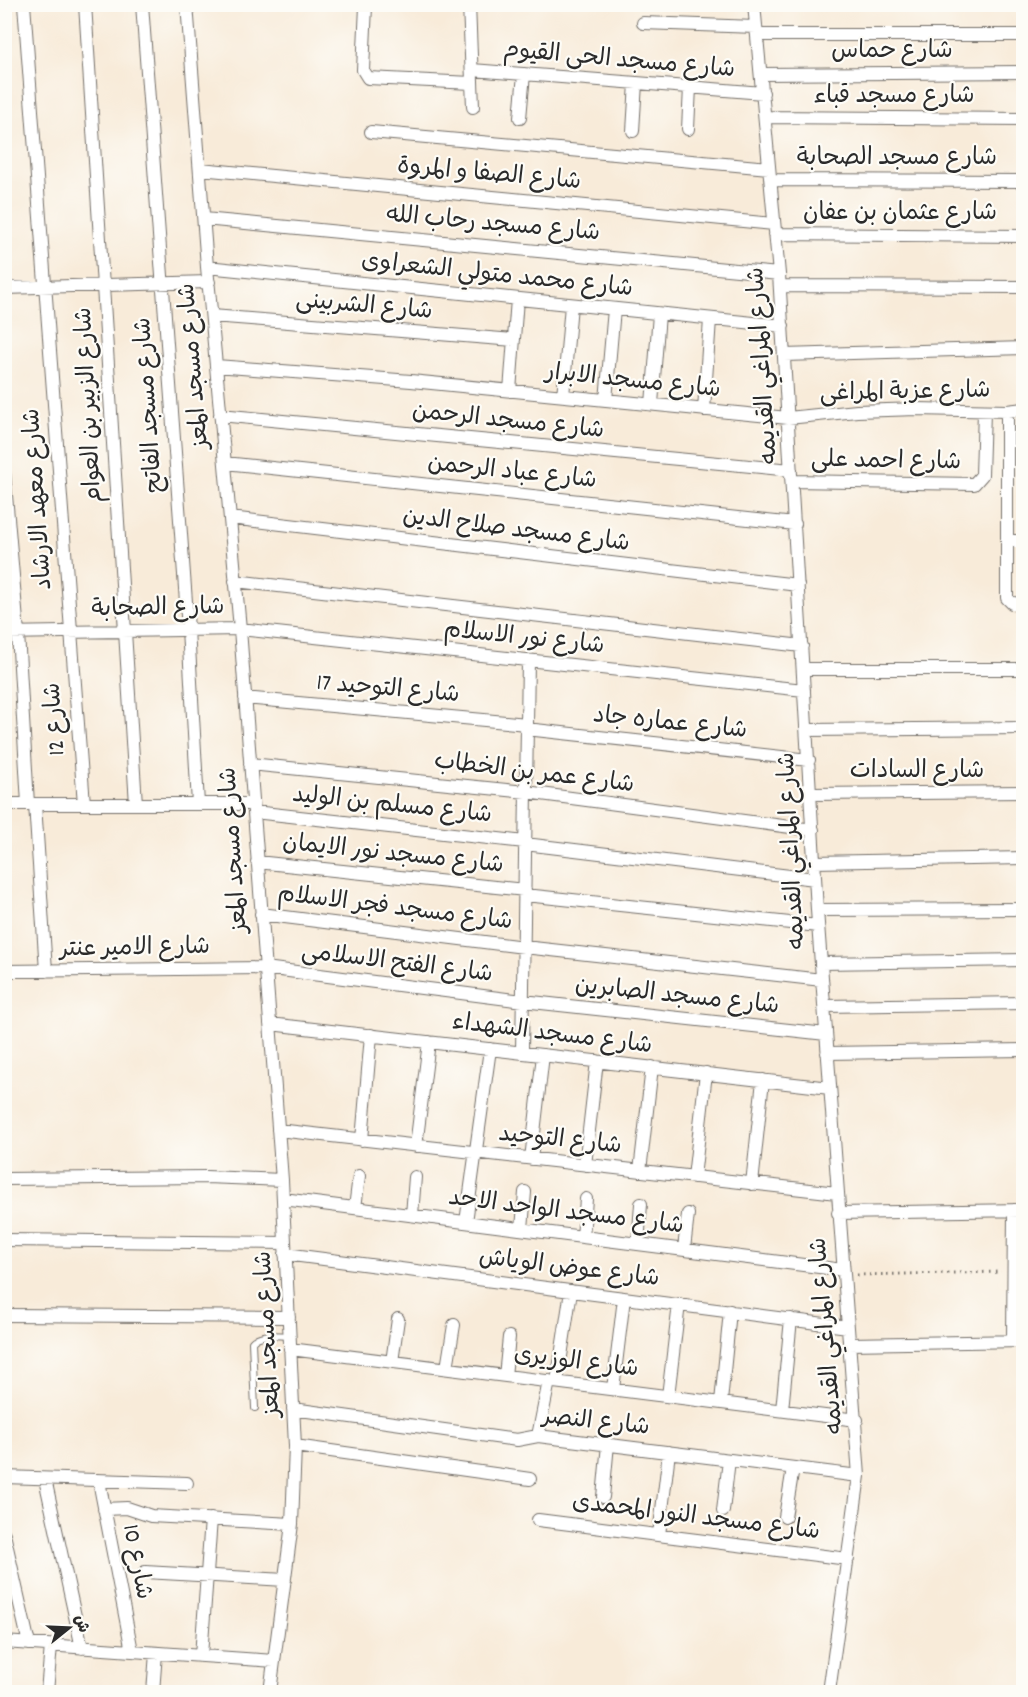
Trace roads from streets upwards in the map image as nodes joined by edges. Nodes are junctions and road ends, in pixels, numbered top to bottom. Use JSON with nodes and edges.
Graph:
{"nodes":[{"id":1,"x":24,"y":4,"type":"edge"},
{"id":2,"x":85,"y":4,"type":"edge"},
{"id":3,"x":142,"y":4,"type":"edge"},
{"id":4,"x":187,"y":4,"type":"edge"},
{"id":5,"x":469,"y":4,"type":"edge"},
{"id":6,"x":754,"y":4,"type":"edge"},
{"id":7,"x":366,"y":6,"type":"edge"},
{"id":8,"x":643,"y":23,"type":"dead end"},
{"id":9,"x":757,"y":31,"type":"junction"},
{"id":10,"x":1023,"y":34,"type":"edge"},
{"id":11,"x":472,"y":70,"type":"junction"},
{"id":12,"x":1023,"y":72,"type":"edge"},
{"id":13,"x":524,"y":74,"type":"junction"},
{"id":14,"x":761,"y":74,"type":"junction"},
{"id":15,"x":472,"y":83,"type":"junction"},
{"id":16,"x":636,"y":83,"type":"junction"},
{"id":17,"x":690,"y":87,"type":"junction"},
{"id":18,"x":763,"y":93,"type":"junction"},
{"id":19,"x":473,"y":107,"type":"dead end"},
{"id":20,"x":765,"y":117,"type":"junction"},
{"id":21,"x":520,"y":118,"type":"dead end"},
{"id":22,"x":1023,"y":119,"type":"edge"},
{"id":23,"x":688,"y":129,"type":"dead end"},
{"id":24,"x":633,"y":131,"type":"dead end"},
{"id":25,"x":371,"y":132,"type":"dead end"},
{"id":26,"x":200,"y":169,"type":"junction"},
{"id":27,"x":770,"y":174,"type":"junction"},
{"id":28,"x":1023,"y":181,"type":"edge"},
{"id":29,"x":204,"y":219,"type":"junction"},
{"id":30,"x":775,"y":229,"type":"junction"},
{"id":31,"x":1023,"y":236,"type":"edge"},
{"id":32,"x":207,"y":267,"type":"junction"},
{"id":33,"x":780,"y":280,"type":"junction"},
{"id":34,"x":209,"y":282,"type":"junction"},
{"id":35,"x":162,"y":283,"type":"junction"},
{"id":36,"x":104,"y":285,"type":"junction"},
{"id":37,"x":44,"y":286,"type":"junction"},
{"id":38,"x":1023,"y":287,"type":"edge"},
{"id":39,"x":4,"y":288,"type":"edge"},
{"id":40,"x":517,"y":299,"type":"junction"},
{"id":41,"x":571,"y":304,"type":"junction"},
{"id":42,"x":614,"y":309,"type":"junction"},
{"id":43,"x":659,"y":314,"type":"junction"},
{"id":44,"x":212,"y":316,"type":"junction"},
{"id":45,"x":710,"y":319,"type":"junction"},
{"id":46,"x":783,"y":326,"type":"junction"},
{"id":47,"x":514,"y":340,"type":"junction"},
{"id":48,"x":1023,"y":348,"type":"edge"},
{"id":49,"x":784,"y":355,"type":"junction"},
{"id":50,"x":216,"y":366,"type":"junction"},
{"id":51,"x":510,"y":391,"type":"junction"},
{"id":52,"x":563,"y":396,"type":"junction"},
{"id":53,"x":606,"y":400,"type":"junction"},
{"id":54,"x":652,"y":404,"type":"junction"},
{"id":55,"x":1023,"y":409,"type":"edge"},
{"id":56,"x":704,"y":410,"type":"junction"},
{"id":57,"x":984,"y":411,"type":"junction"},
{"id":58,"x":1007,"y":411,"type":"junction"},
{"id":59,"x":220,"y":415,"type":"junction"},
{"id":60,"x":788,"y":418,"type":"junction"},
{"id":61,"x":225,"y":463,"type":"junction"},
{"id":62,"x":4,"y":472,"type":"edge"},
{"id":63,"x":792,"y":476,"type":"junction"},
{"id":64,"x":230,"y":518,"type":"junction"},
{"id":65,"x":795,"y":524,"type":"junction"},
{"id":66,"x":1008,"y":541,"type":"junction"},
{"id":67,"x":1023,"y":542,"type":"edge"},
{"id":68,"x":235,"y":581,"type":"junction"},
{"id":69,"x":798,"y":585,"type":"junction"},
{"id":70,"x":1018,"y":604,"type":"edge"},
{"id":71,"x":240,"y":628,"type":"junction"},
{"id":72,"x":188,"y":629,"type":"junction"},
{"id":73,"x":125,"y":630,"type":"junction"},
{"id":74,"x":71,"y":632,"type":"junction"},
{"id":75,"x":4,"y":633,"type":"edge"},
{"id":76,"x":18,"y":633,"type":"junction"},
{"id":77,"x":802,"y":646,"type":"junction"},
{"id":78,"x":528,"y":660,"type":"junction"},
{"id":79,"x":803,"y":669,"type":"junction"},
{"id":80,"x":1023,"y":669,"type":"edge"},
{"id":81,"x":804,"y":690,"type":"junction"},
{"id":82,"x":245,"y":698,"type":"junction"},
{"id":83,"x":527,"y":726,"type":"junction"},
{"id":84,"x":1023,"y":728,"type":"edge"},
{"id":85,"x":807,"y":730,"type":"junction"},
{"id":86,"x":808,"y":760,"type":"junction"},
{"id":87,"x":250,"y":764,"type":"junction"},
{"id":88,"x":526,"y":792,"type":"junction"},
{"id":89,"x":1023,"y":792,"type":"edge"},
{"id":90,"x":811,"y":794,"type":"junction"},
{"id":91,"x":4,"y":804,"type":"edge"},
{"id":92,"x":31,"y":804,"type":"junction"},
{"id":93,"x":84,"y":804,"type":"junction"},
{"id":94,"x":136,"y":804,"type":"junction"},
{"id":95,"x":198,"y":804,"type":"junction"},
{"id":96,"x":253,"y":808,"type":"junction"},
{"id":97,"x":813,"y":830,"type":"junction"},
{"id":98,"x":525,"y":843,"type":"junction"},
{"id":99,"x":1023,"y":858,"type":"edge"},
{"id":100,"x":257,"y":862,"type":"junction"},
{"id":101,"x":814,"y":862,"type":"junction"},
{"id":102,"x":815,"y":879,"type":"junction"},
{"id":103,"x":525,"y":893,"type":"junction"},
{"id":104,"x":1023,"y":909,"type":"edge"},
{"id":105,"x":817,"y":910,"type":"junction"},
{"id":106,"x":261,"y":914,"type":"junction"},
{"id":107,"x":818,"y":926,"type":"junction"},
{"id":108,"x":524,"y":946,"type":"junction"},
{"id":109,"x":1023,"y":960,"type":"edge"},
{"id":110,"x":821,"y":963,"type":"junction"},
{"id":111,"x":265,"y":968,"type":"junction"},
{"id":112,"x":4,"y":971,"type":"edge"},
{"id":113,"x":46,"y":971,"type":"junction"},
{"id":114,"x":822,"y":980,"type":"junction"},
{"id":115,"x":523,"y":1001,"type":"junction"},
{"id":116,"x":1023,"y":1003,"type":"edge"},
{"id":117,"x":824,"y":1006,"type":"junction"},
{"id":118,"x":270,"y":1024,"type":"junction"},
{"id":119,"x":826,"y":1034,"type":"junction"},
{"id":120,"x":371,"y":1035,"type":"junction"},
{"id":121,"x":429,"y":1042,"type":"junction"},
{"id":122,"x":490,"y":1049,"type":"junction"},
{"id":123,"x":1023,"y":1050,"type":"edge"},
{"id":124,"x":522,"y":1052,"type":"junction"},
{"id":125,"x":827,"y":1053,"type":"junction"},
{"id":126,"x":543,"y":1055,"type":"junction"},
{"id":127,"x":597,"y":1061,"type":"junction"},
{"id":128,"x":652,"y":1067,"type":"junction"},
{"id":129,"x":706,"y":1073,"type":"junction"},
{"id":130,"x":763,"y":1080,"type":"junction"},
{"id":131,"x":830,"y":1088,"type":"junction"},
{"id":132,"x":278,"y":1130,"type":"junction"},
{"id":133,"x":362,"y":1140,"type":"junction"},
{"id":134,"x":416,"y":1146,"type":"junction"},
{"id":135,"x":475,"y":1152,"type":"junction"},
{"id":136,"x":531,"y":1159,"type":"junction"},
{"id":137,"x":585,"y":1165,"type":"junction"},
{"id":138,"x":640,"y":1171,"type":"junction"},
{"id":139,"x":359,"y":1176,"type":"dead end"},
{"id":140,"x":416,"y":1177,"type":"dead end"},
{"id":141,"x":694,"y":1177,"type":"junction"},
{"id":142,"x":4,"y":1179,"type":"edge"},
{"id":143,"x":282,"y":1180,"type":"junction"},
{"id":144,"x":752,"y":1184,"type":"junction"},
{"id":145,"x":525,"y":1192,"type":"dead end"},
{"id":146,"x":837,"y":1193,"type":"junction"},
{"id":147,"x":586,"y":1198,"type":"dead end"},
{"id":148,"x":283,"y":1199,"type":"junction"},
{"id":149,"x":640,"y":1204,"type":"dead end"},
{"id":150,"x":355,"y":1208,"type":"junction"},
{"id":151,"x":1018,"y":1210,"type":"edge"},
{"id":152,"x":838,"y":1213,"type":"junction"},
{"id":153,"x":688,"y":1214,"type":"dead end"},
{"id":154,"x":412,"y":1215,"type":"junction"},
{"id":155,"x":465,"y":1222,"type":"junction"},
{"id":156,"x":522,"y":1229,"type":"junction"},
{"id":157,"x":583,"y":1237,"type":"junction"},
{"id":158,"x":4,"y":1240,"type":"edge"},
{"id":159,"x":638,"y":1244,"type":"junction"},
{"id":160,"x":285,"y":1249,"type":"junction"},
{"id":161,"x":684,"y":1249,"type":"junction"},
{"id":162,"x":843,"y":1273,"type":"junction"},
{"id":163,"x":571,"y":1291,"type":"junction"},
{"id":164,"x":624,"y":1298,"type":"junction"},
{"id":165,"x":679,"y":1305,"type":"junction"},
{"id":166,"x":730,"y":1311,"type":"junction"},
{"id":167,"x":4,"y":1315,"type":"edge"},
{"id":168,"x":289,"y":1317,"type":"junction"},
{"id":169,"x":398,"y":1319,"type":"dead end"},
{"id":170,"x":791,"y":1319,"type":"junction"},
{"id":171,"x":454,"y":1325,"type":"dead end"},
{"id":172,"x":848,"y":1327,"type":"junction"},
{"id":173,"x":509,"y":1337,"type":"dead end"},
{"id":174,"x":1018,"y":1341,"type":"edge"},
{"id":175,"x":290,"y":1342,"type":"junction"},
{"id":176,"x":849,"y":1344,"type":"junction"},
{"id":177,"x":392,"y":1362,"type":"junction"},
{"id":178,"x":447,"y":1368,"type":"junction"},
{"id":179,"x":505,"y":1376,"type":"junction"},
{"id":180,"x":553,"y":1382,"type":"junction"},
{"id":181,"x":613,"y":1389,"type":"junction"},
{"id":182,"x":668,"y":1396,"type":"junction"},
{"id":183,"x":721,"y":1402,"type":"junction"},
{"id":184,"x":293,"y":1409,"type":"junction"},
{"id":185,"x":782,"y":1410,"type":"junction"},
{"id":186,"x":857,"y":1420,"type":"junction"},
{"id":187,"x":538,"y":1436,"type":"junction"},
{"id":188,"x":608,"y":1444,"type":"junction"},
{"id":189,"x":295,"y":1446,"type":"junction"},
{"id":190,"x":669,"y":1452,"type":"junction"},
{"id":191,"x":729,"y":1460,"type":"junction"},
{"id":192,"x":793,"y":1468,"type":"junction"},
{"id":193,"x":860,"y":1476,"type":"junction"},
{"id":194,"x":4,"y":1477,"type":"edge"},
{"id":195,"x":45,"y":1479,"type":"junction"},
{"id":196,"x":530,"y":1479,"type":"dead end"},
{"id":197,"x":99,"y":1481,"type":"junction"},
{"id":198,"x":187,"y":1484,"type":"dead end"},
{"id":199,"x":603,"y":1497,"type":"dead end"},
{"id":200,"x":104,"y":1509,"type":"junction"},
{"id":201,"x":723,"y":1511,"type":"dead end"},
{"id":202,"x":785,"y":1517,"type":"dead end"},
{"id":203,"x":211,"y":1519,"type":"junction"},
{"id":204,"x":538,"y":1520,"type":"dead end"},
{"id":205,"x":292,"y":1524,"type":"junction"},
{"id":206,"x":4,"y":1533,"type":"edge"},
{"id":207,"x":658,"y":1535,"type":"junction"},
{"id":208,"x":848,"y":1559,"type":"junction"},
{"id":209,"x":145,"y":1572,"type":"dead end"},
{"id":210,"x":207,"y":1575,"type":"junction"},
{"id":211,"x":285,"y":1580,"type":"junction"},
{"id":212,"x":4,"y":1642,"type":"edge"},
{"id":213,"x":29,"y":1644,"type":"junction"},
{"id":214,"x":51,"y":1646,"type":"junction"},
{"id":215,"x":82,"y":1648,"type":"junction"},
{"id":216,"x":132,"y":1651,"type":"junction"},
{"id":217,"x":156,"y":1653,"type":"junction"},
{"id":218,"x":201,"y":1656,"type":"junction"},
{"id":219,"x":274,"y":1661,"type":"junction"},
{"id":220,"x":47,"y":1692,"type":"edge"},
{"id":221,"x":153,"y":1692,"type":"edge"},
{"id":222,"x":270,"y":1692,"type":"edge"},
{"id":223,"x":829,"y":1692,"type":"edge"}],
"edges":[{"from":1,"to":37,"type":"street","name":"شارع معهد الارشاد"},
{"from":2,"to":36,"type":"street","name":"شارع الزبير بن العوام"},
{"from":3,"to":35,"type":"street","name":"شارع مسجد الفاتح"},
{"from":4,"to":26,"type":"street","name":"شارع مسجد المعز"},
{"from":5,"to":11,"type":"street"},
{"from":6,"to":9,"type":"street","name":"شارع المراغي القديمه"},
{"from":7,"to":15,"type":"street"},
{"from":8,"to":9,"type":"street"},
{"from":9,"to":10,"type":"street"},
{"from":9,"to":14,"type":"street","name":"شارع المراغي القديمه"},
{"from":11,"to":13,"type":"street","name":"شارع مسجد الحى القيوم"},
{"from":11,"to":15,"type":"street"},
{"from":12,"to":14,"type":"street","name":"شارع حماس"},
{"from":13,"to":16,"type":"street","name":"شارع مسجد الحى القيوم"},
{"from":13,"to":21,"type":"street"},
{"from":14,"to":18,"type":"street","name":"شارع المراغي القديمه"},
{"from":15,"to":19,"type":"street"},
{"from":16,"to":17,"type":"street","name":"شارع مسجد الحى القيوم"},
{"from":16,"to":24,"type":"street"},
{"from":17,"to":18,"type":"street","name":"شارع مسجد الحى القيوم"},
{"from":17,"to":23,"type":"street"},
{"from":18,"to":20,"type":"street","name":"شارع المراغي القديمه"},
{"from":20,"to":22,"type":"street","name":"شارع مسجد قباء"},
{"from":20,"to":27,"type":"street","name":"شارع المراغي القديمه"},
{"from":25,"to":27,"type":"street"},
{"from":26,"to":29,"type":"street","name":"شارع مسجد المعز"},
{"from":26,"to":30,"type":"street","name":"شارع الصفا و المروة"},
{"from":27,"to":28,"type":"street","name":"شارع مسجد الصحابة"},
{"from":27,"to":30,"type":"street","name":"شارع المراغي القديمه"},
{"from":29,"to":32,"type":"street","name":"شارع مسجد المعز"},
{"from":29,"to":33,"type":"street","name":"شارع مسجد رحاب الله"},
{"from":30,"to":31,"type":"street","name":"شارع عثمان بن عفان"},
{"from":30,"to":33,"type":"street","name":"شارع المراغي القديمه"},
{"from":32,"to":34,"type":"street","name":"شارع مسجد المعز"},
{"from":32,"to":40,"type":"street","name":"شارع محمد متولي الشعراوى"},
{"from":33,"to":38,"type":"street","name":"شارع مسجد رحاب الله"},
{"from":33,"to":46,"type":"street","name":"شارع المراغي القديمه"},
{"from":34,"to":35,"type":"street"},
{"from":34,"to":44,"type":"street","name":"شارع مسجد المعز"},
{"from":35,"to":36,"type":"street"},
{"from":35,"to":72,"type":"street","name":"شارع مسجد الفاتح"},
{"from":36,"to":37,"type":"street"},
{"from":36,"to":73,"type":"street","name":"شارع الزبير بن العوام"},
{"from":37,"to":39,"type":"street"},
{"from":37,"to":74,"type":"street","name":"شارع معهد الارشاد"},
{"from":40,"to":41,"type":"street","name":"شارع محمد متولي الشعراوى"},
{"from":40,"to":47,"type":"street"},
{"from":41,"to":42,"type":"street","name":"شارع محمد متولي الشعراوى"},
{"from":41,"to":52,"type":"street"},
{"from":42,"to":43,"type":"street","name":"شارع محمد متولي الشعراوى"},
{"from":42,"to":53,"type":"street"},
{"from":43,"to":45,"type":"street","name":"شارع محمد متولي الشعراوى"},
{"from":43,"to":54,"type":"street"},
{"from":44,"to":47,"type":"street","name":"شارع الشربينى"},
{"from":44,"to":50,"type":"street","name":"شارع مسجد المعز"},
{"from":45,"to":46,"type":"street","name":"شارع محمد متولي الشعراوى"},
{"from":45,"to":56,"type":"street"},
{"from":46,"to":49,"type":"street","name":"شارع المراغي القديمه"},
{"from":47,"to":51,"type":"street"},
{"from":48,"to":49,"type":"street"},
{"from":49,"to":60,"type":"street","name":"شارع المراغي القديمه"},
{"from":50,"to":51,"type":"street","name":"شارع مسجد الابرار"},
{"from":50,"to":59,"type":"street","name":"شارع مسجد المعز"},
{"from":51,"to":52,"type":"street","name":"شارع مسجد الابرار"},
{"from":52,"to":53,"type":"street","name":"شارع مسجد الابرار"},
{"from":53,"to":54,"type":"street","name":"شارع مسجد الابرار"},
{"from":54,"to":56,"type":"street","name":"شارع مسجد الابرار"},
{"from":55,"to":58,"type":"street","name":"شارع عزبة المراغى"},
{"from":56,"to":60,"type":"street","name":"شارع مسجد الابرار"},
{"from":57,"to":58,"type":"street","name":"شارع عزبة المراغى"},
{"from":57,"to":60,"type":"street","name":"شارع عزبة المراغى"},
{"from":57,"to":63,"type":"street","name":"شارع احمد على"},
{"from":58,"to":66,"type":"street"},
{"from":59,"to":61,"type":"street","name":"شارع مسجد المعز"},
{"from":59,"to":63,"type":"street","name":"شارع مسجد الرحمن"},
{"from":60,"to":63,"type":"street","name":"شارع المراغي القديمه"},
{"from":61,"to":64,"type":"street","name":"شارع مسجد المعز"},
{"from":61,"to":65,"type":"street","name":"شارع عباد الرحمن"},
{"from":62,"to":76,"type":"street"},
{"from":63,"to":65,"type":"street","name":"شارع المراغي القديمه"},
{"from":64,"to":68,"type":"street","name":"شارع مسجد المعز"},
{"from":64,"to":69,"type":"street","name":"شارع مسجد صلاح الدين"},
{"from":65,"to":69,"type":"street","name":"شارع المراغي القديمه"},
{"from":66,"to":67,"type":"street"},
{"from":66,"to":70,"type":"street"},
{"from":68,"to":71,"type":"street","name":"شارع مسجد المعز"},
{"from":68,"to":77,"type":"street"},
{"from":69,"to":77,"type":"street","name":"شارع المراغي القديمه"},
{"from":71,"to":72,"type":"street","name":"شارع الصحابة"},
{"from":71,"to":78,"type":"street","name":"شارع نور الاسلام"},
{"from":71,"to":82,"type":"street","name":"شارع مسجد المعز"},
{"from":72,"to":73,"type":"street","name":"شارع الصحابة"},
{"from":72,"to":95,"type":"street","name":"شارع مسجد الفاتح"},
{"from":73,"to":74,"type":"street","name":"شارع الصحابة"},
{"from":73,"to":94,"type":"street","name":"شارع الزبير بن العوام"},
{"from":74,"to":76,"type":"street","name":"شارع الصحابة"},
{"from":74,"to":93,"type":"street","name":"شارع 12"},
{"from":75,"to":76,"type":"street","name":"شارع الصحابة"},
{"from":76,"to":92,"type":"street"},
{"from":77,"to":79,"type":"street","name":"شارع المراغي القديمه"},
{"from":78,"to":81,"type":"street","name":"شارع نور الاسلام"},
{"from":78,"to":83,"type":"street","name":"شارع مسجد فجر الاسلام"},
{"from":79,"to":80,"type":"street"},
{"from":79,"to":81,"type":"street","name":"شارع المراغي القديمه"},
{"from":81,"to":85,"type":"street","name":"شارع المراغي القديمه"},
{"from":82,"to":83,"type":"street","name":"شارع التوحيد 17"},
{"from":82,"to":87,"type":"street","name":"شارع مسجد المعز"},
{"from":83,"to":86,"type":"street","name":"شارع عماره جاد"},
{"from":83,"to":88,"type":"street","name":"شارع مسجد فجر الاسلام"},
{"from":84,"to":85,"type":"street"},
{"from":85,"to":86,"type":"street","name":"شارع المراغي القديمه"},
{"from":86,"to":90,"type":"street","name":"شارع المراغي القديمه"},
{"from":87,"to":88,"type":"street","name":"شارع عمر بن الخطاب"},
{"from":87,"to":96,"type":"street","name":"شارع مسجد المعز"},
{"from":88,"to":97,"type":"street","name":"شارع عمر بن الخطاب"},
{"from":88,"to":98,"type":"street","name":"شارع مسجد فجر الاسلام"},
{"from":89,"to":90,"type":"street","name":"شارع السادات"},
{"from":90,"to":97,"type":"street","name":"شارع المراغي القديمه"},
{"from":91,"to":92,"type":"street","name":"شارع مسلم بن الوليد"},
{"from":92,"to":93,"type":"street","name":"شارع مسلم بن الوليد"},
{"from":92,"to":113,"type":"street"},
{"from":93,"to":94,"type":"street","name":"شارع مسلم بن الوليد"},
{"from":94,"to":95,"type":"street","name":"شارع مسلم بن الوليد"},
{"from":95,"to":96,"type":"street","name":"شارع مسلم بن الوليد"},
{"from":96,"to":98,"type":"street","name":"شارع مسلم بن الوليد"},
{"from":96,"to":100,"type":"street","name":"شارع مسجد المعز"},
{"from":97,"to":101,"type":"street","name":"شارع المراغي القديمه"},
{"from":98,"to":102,"type":"street","name":"شارع مسلم بن الوليد"},
{"from":98,"to":103,"type":"street","name":"شارع مسجد فجر الاسلام"},
{"from":99,"to":101,"type":"street"},
{"from":100,"to":103,"type":"street","name":"شارع مسجد نور الايمان"},
{"from":100,"to":106,"type":"street","name":"شارع مسجد المعز"},
{"from":101,"to":102,"type":"street","name":"شارع المراغي القديمه"},
{"from":102,"to":105,"type":"street","name":"شارع المراغي القديمه"},
{"from":103,"to":107,"type":"street","name":"شارع مسجد نور الايمان"},
{"from":103,"to":108,"type":"street","name":"شارع مسجد فجر الاسلام"},
{"from":104,"to":105,"type":"street"},
{"from":105,"to":107,"type":"street","name":"شارع المراغي القديمه"},
{"from":106,"to":108,"type":"street","name":"شارع مسجد فجر الاسلام"},
{"from":106,"to":111,"type":"street","name":"شارع مسجد المعز"},
{"from":107,"to":110,"type":"street","name":"شارع المراغي القديمه"},
{"from":108,"to":114,"type":"street"},
{"from":108,"to":115,"type":"street","name":"شارع مسجد فجر الاسلام"},
{"from":109,"to":110,"type":"street"},
{"from":110,"to":114,"type":"street","name":"شارع المراغي القديمه"},
{"from":111,"to":113,"type":"street","name":"شارع الامير عنتر"},
{"from":111,"to":115,"type":"street","name":"شارع الفتح الاسلامى"},
{"from":111,"to":118,"type":"street","name":"شارع مسجد المعز"},
{"from":112,"to":113,"type":"street","name":"شارع الامير عنتر"},
{"from":114,"to":117,"type":"street","name":"شارع المراغي القديمه"},
{"from":115,"to":119,"type":"street","name":"شارع مسجد الصابرين"},
{"from":115,"to":124,"type":"street","name":"شارع مسجد فجر الاسلام"},
{"from":116,"to":117,"type":"street"},
{"from":117,"to":119,"type":"street","name":"شارع المراغي القديمه"},
{"from":118,"to":120,"type":"street","name":"شارع مسجد الشهداء"},
{"from":118,"to":132,"type":"street","name":"شارع مسجد المعز"},
{"from":119,"to":125,"type":"street","name":"شارع المراغي القديمه"},
{"from":120,"to":121,"type":"street","name":"شارع مسجد الشهداء"},
{"from":120,"to":133,"type":"street"},
{"from":121,"to":122,"type":"street","name":"شارع مسجد الشهداء"},
{"from":121,"to":134,"type":"street"},
{"from":122,"to":124,"type":"street","name":"شارع مسجد الشهداء"},
{"from":122,"to":135,"type":"street"},
{"from":123,"to":125,"type":"street"},
{"from":124,"to":126,"type":"street","name":"شارع مسجد الشهداء"},
{"from":125,"to":131,"type":"street","name":"شارع المراغي القديمه"},
{"from":126,"to":127,"type":"street","name":"شارع مسجد الشهداء"},
{"from":126,"to":136,"type":"street"},
{"from":127,"to":128,"type":"street","name":"شارع مسجد الشهداء"},
{"from":127,"to":137,"type":"street"},
{"from":128,"to":129,"type":"street","name":"شارع مسجد الشهداء"},
{"from":128,"to":138,"type":"street"},
{"from":129,"to":130,"type":"street","name":"شارع مسجد الشهداء"},
{"from":129,"to":141,"type":"street"},
{"from":130,"to":131,"type":"street","name":"شارع مسجد الشهداء"},
{"from":130,"to":144,"type":"street"},
{"from":131,"to":146,"type":"street","name":"شارع المراغي القديمه"},
{"from":132,"to":133,"type":"street","name":"شارع التوحيد"},
{"from":132,"to":143,"type":"street","name":"شارع مسجد المعز"},
{"from":133,"to":134,"type":"street","name":"شارع التوحيد"},
{"from":134,"to":135,"type":"street","name":"شارع التوحيد"},
{"from":135,"to":136,"type":"street","name":"شارع التوحيد"},
{"from":135,"to":155,"type":"street"},
{"from":136,"to":137,"type":"street","name":"شارع التوحيد"},
{"from":137,"to":138,"type":"street","name":"شارع التوحيد"},
{"from":138,"to":141,"type":"street","name":"شارع التوحيد"},
{"from":139,"to":150,"type":"street"},
{"from":140,"to":154,"type":"street"},
{"from":141,"to":144,"type":"street","name":"شارع التوحيد"},
{"from":142,"to":143,"type":"street"},
{"from":143,"to":148,"type":"street","name":"شارع مسجد المعز"},
{"from":144,"to":146,"type":"street","name":"شارع التوحيد"},
{"from":145,"to":156,"type":"street"},
{"from":146,"to":152,"type":"street","name":"شارع المراغي القديمه"},
{"from":147,"to":157,"type":"street"},
{"from":148,"to":150,"type":"street","name":"شارع مسجد الواحد الاحد"},
{"from":148,"to":160,"type":"street","name":"شارع مسجد المعز"},
{"from":149,"to":159,"type":"street"},
{"from":150,"to":154,"type":"street","name":"شارع مسجد الواحد الاحد"},
{"from":151,"to":152,"type":"street"},
{"from":151,"to":174,"type":"street"},
{"from":152,"to":162,"type":"street","name":"شارع المراغي القديمه"},
{"from":153,"to":161,"type":"street"},
{"from":154,"to":155,"type":"street","name":"شارع مسجد الواحد الاحد"},
{"from":155,"to":156,"type":"street","name":"شارع مسجد الواحد الاحد"},
{"from":156,"to":157,"type":"street","name":"شارع مسجد الواحد الاحد"},
{"from":157,"to":159,"type":"street","name":"شارع مسجد الواحد الاحد"},
{"from":158,"to":160,"type":"street","name":"شارع عوض الوياش"},
{"from":159,"to":161,"type":"street","name":"شارع مسجد الواحد الاحد"},
{"from":160,"to":163,"type":"street","name":"شارع عوض الوياش"},
{"from":160,"to":168,"type":"street","name":"شارع مسجد المعز"},
{"from":161,"to":162,"type":"street","name":"شارع مسجد الواحد الاحد"},
{"from":162,"to":172,"type":"street","name":"شارع المراغي القديمه"},
{"from":163,"to":164,"type":"street","name":"شارع عوض الوياش"},
{"from":163,"to":180,"type":"street"},
{"from":164,"to":165,"type":"street","name":"شارع عوض الوياش"},
{"from":164,"to":181,"type":"street"},
{"from":165,"to":166,"type":"street","name":"شارع عوض الوياش"},
{"from":165,"to":182,"type":"street"},
{"from":166,"to":170,"type":"street","name":"شارع عوض الوياش"},
{"from":166,"to":183,"type":"street"},
{"from":167,"to":168,"type":"street"},
{"from":168,"to":175,"type":"street","name":"شارع مسجد المعز"},
{"from":169,"to":177,"type":"street"},
{"from":170,"to":172,"type":"street","name":"شارع عوض الوياش"},
{"from":170,"to":185,"type":"street"},
{"from":171,"to":178,"type":"street"},
{"from":172,"to":176,"type":"street","name":"شارع المراغي القديمه"},
{"from":173,"to":179,"type":"street"},
{"from":174,"to":176,"type":"street"},
{"from":175,"to":177,"type":"street","name":"شارع الوزيرى"},
{"from":175,"to":184,"type":"street","name":"شارع مسجد المعز"},
{"from":176,"to":186,"type":"street","name":"شارع المراغي القديمه"},
{"from":177,"to":178,"type":"street","name":"شارع الوزيرى"},
{"from":178,"to":179,"type":"street","name":"شارع الوزيرى"},
{"from":179,"to":180,"type":"street","name":"شارع الوزيرى"},
{"from":180,"to":181,"type":"street","name":"شارع الوزيرى"},
{"from":180,"to":187,"type":"street"},
{"from":181,"to":182,"type":"street","name":"شارع الوزيرى"},
{"from":182,"to":183,"type":"street","name":"شارع الوزيرى"},
{"from":183,"to":185,"type":"street","name":"شارع الوزيرى"},
{"from":184,"to":187,"type":"street","name":"شارع النصر"},
{"from":184,"to":189,"type":"street","name":"شارع مسجد المعز"},
{"from":185,"to":186,"type":"street","name":"شارع الوزيرى"},
{"from":186,"to":193,"type":"street","name":"شارع المراغي القديمه"},
{"from":187,"to":188,"type":"street","name":"شارع النصر"},
{"from":188,"to":190,"type":"street","name":"شارع النصر"},
{"from":188,"to":199,"type":"street"},
{"from":189,"to":196,"type":"street"},
{"from":189,"to":205,"type":"street","name":"شارع مسجد المعز"},
{"from":190,"to":191,"type":"street","name":"شارع النصر"},
{"from":190,"to":207,"type":"street"},
{"from":191,"to":192,"type":"street","name":"شارع النصر"},
{"from":191,"to":201,"type":"street"},
{"from":192,"to":193,"type":"street","name":"شارع النصر"},
{"from":192,"to":202,"type":"street"},
{"from":193,"to":208,"type":"street","name":"شارع المراغي القديمه"},
{"from":194,"to":195,"type":"street"},
{"from":195,"to":197,"type":"street"},
{"from":195,"to":215,"type":"street"},
{"from":197,"to":198,"type":"street"},
{"from":197,"to":200,"type":"street","name":"شارع 10"},
{"from":200,"to":203,"type":"street"},
{"from":200,"to":216,"type":"street","name":"شارع 10"},
{"from":203,"to":205,"type":"street"},
{"from":203,"to":210,"type":"street"},
{"from":204,"to":207,"type":"street","name":"شارع مسجد النور المحمدى"},
{"from":205,"to":211,"type":"street","name":"شارع مسجد المعز"},
{"from":206,"to":213,"type":"street"},
{"from":207,"to":208,"type":"street","name":"شارع مسجد النور المحمدى"},
{"from":208,"to":223,"type":"street","name":"شارع المراغي القديمه"},
{"from":209,"to":210,"type":"street"},
{"from":210,"to":211,"type":"street"},
{"from":210,"to":218,"type":"street"},
{"from":211,"to":219,"type":"street","name":"شارع مسجد المعز"},
{"from":212,"to":213,"type":"street"},
{"from":213,"to":214,"type":"street"},
{"from":214,"to":215,"type":"street"},
{"from":214,"to":220,"type":"street"},
{"from":215,"to":216,"type":"street"},
{"from":216,"to":217,"type":"street"},
{"from":217,"to":218,"type":"street"},
{"from":217,"to":221,"type":"street"},
{"from":218,"to":219,"type":"street"},
{"from":219,"to":222,"type":"street","name":"شارع مسجد المعز"}]}
